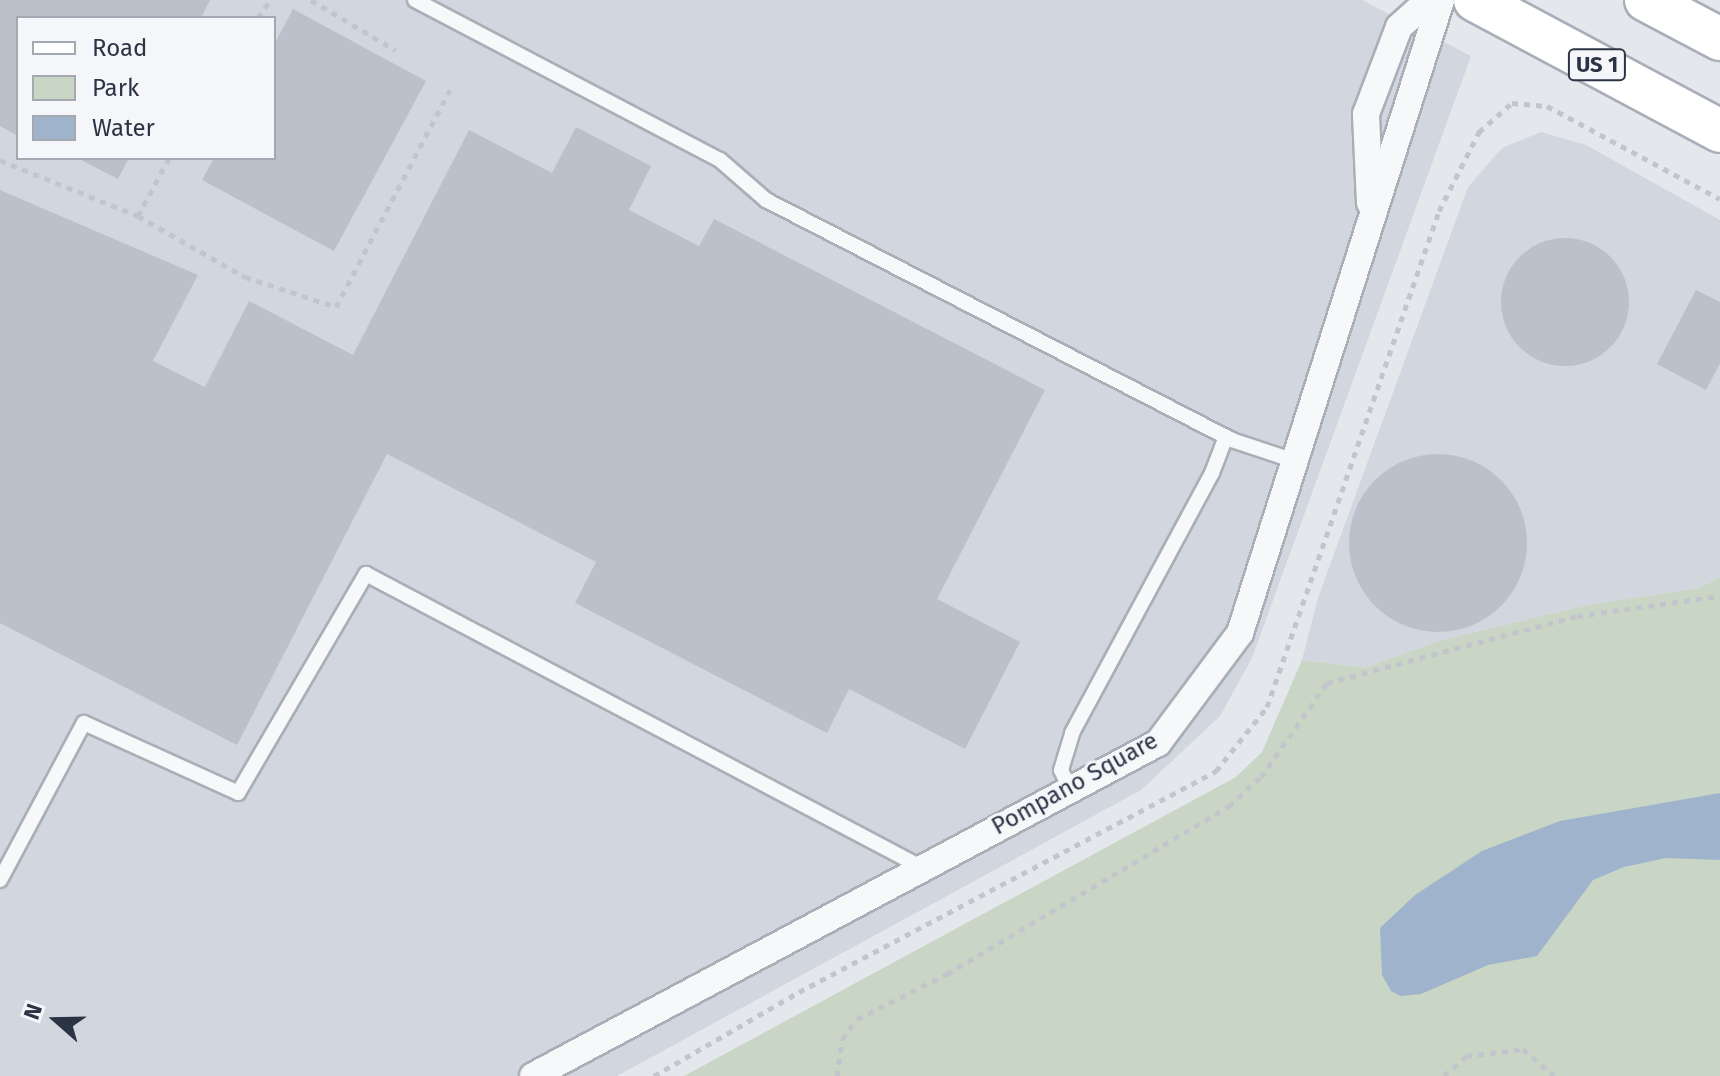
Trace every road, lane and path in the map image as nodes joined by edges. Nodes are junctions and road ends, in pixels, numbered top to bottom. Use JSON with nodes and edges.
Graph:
{"nodes":[{"id":1,"x":311,"y":0,"type":"edge"},
{"id":2,"x":415,"y":0,"type":"edge"},
{"id":3,"x":1429,"y":0,"type":"edge"},
{"id":4,"x":1441,"y":0,"type":"edge"},
{"id":5,"x":1475,"y":0,"type":"edge"},
{"id":6,"x":1655,"y":2,"type":"edge"},
{"id":7,"x":1720,"y":39,"type":"edge"},
{"id":8,"x":395,"y":50,"type":"dead end"},
{"id":9,"x":450,"y":90,"type":"dead end"},
{"id":10,"x":1720,"y":131,"type":"edge"},
{"id":11,"x":0,"y":160,"type":"edge"},
{"id":12,"x":168,"y":160,"type":"edge"},
{"id":13,"x":1720,"y":199,"type":"edge"},
{"id":14,"x":138,"y":216,"type":"junction"},
{"id":15,"x":1371,"y":219,"type":"junction"},
{"id":16,"x":1226,"y":437,"type":"junction"},
{"id":17,"x":1292,"y":460,"type":"junction"},
{"id":18,"x":1720,"y":596,"type":"edge"},
{"id":19,"x":1071,"y":790,"type":"junction"},
{"id":20,"x":923,"y":868,"type":"junction"},
{"id":21,"x":0,"y":880,"type":"edge"},
{"id":22,"x":533,"y":1076,"type":"edge"},
{"id":23,"x":654,"y":1076,"type":"edge"},
{"id":24,"x":837,"y":1076,"type":"edge"},
{"id":25,"x":1444,"y":1076,"type":"edge"},
{"id":26,"x":1554,"y":1076,"type":"edge"}],
"edges":[{"from":1,"to":8,"type":"path"},
{"from":2,"to":16,"type":"lane"},
{"from":3,"to":15,"type":"street","name":"Pompano Square"},
{"from":4,"to":15,"type":"street","name":"Pompano Square"},
{"from":5,"to":10,"type":"main road","number":"US 1"},
{"from":6,"to":7,"type":"main road"},
{"from":9,"to":14,"type":"path"},
{"from":11,"to":14,"type":"path"},
{"from":12,"to":14,"type":"path"},
{"from":13,"to":23,"type":"path"},
{"from":15,"to":17,"type":"street","name":"Pompano Square"},
{"from":16,"to":17,"type":"lane"},
{"from":16,"to":19,"type":"lane"},
{"from":17,"to":19,"type":"street","name":"Pompano Square"},
{"from":18,"to":24,"type":"path"},
{"from":19,"to":20,"type":"street","name":"Pompano Square"},
{"from":20,"to":21,"type":"lane"},
{"from":20,"to":22,"type":"street","name":"Pompano Square"},
{"from":25,"to":26,"type":"path"}]}
